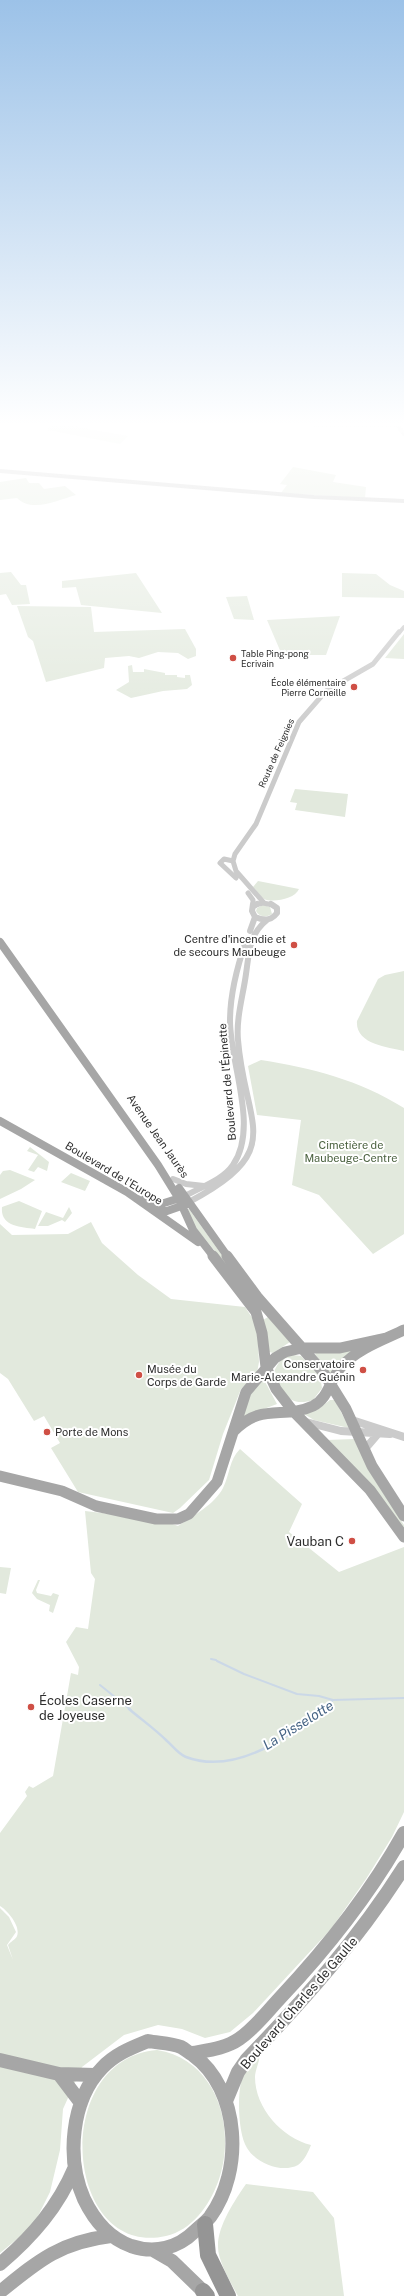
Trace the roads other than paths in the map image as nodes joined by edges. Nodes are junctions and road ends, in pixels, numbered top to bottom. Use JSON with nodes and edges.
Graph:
{"nodes":[{"id":1,"x":404,"y":626,"type":"edge"},
{"id":2,"x":260,"y":813,"type":"junction"},
{"id":3,"x":226,"y":858,"type":"junction"},
{"id":4,"x":233,"y":863,"type":"junction"},
{"id":5,"x":225,"y":868,"type":"junction"},
{"id":6,"x":264,"y":903,"type":"junction"},
{"id":7,"x":254,"y":906,"type":"junction"},
{"id":8,"x":255,"y":917,"type":"junction"},
{"id":9,"x":267,"y":920,"type":"junction"},
{"id":10,"x":0,"y":933,"type":"edge"},
{"id":11,"x":0,"y":942,"type":"edge"},
{"id":12,"x":0,"y":1121,"type":"edge"},
{"id":13,"x":173,"y":1179,"type":"junction"},
{"id":14,"x":204,"y":1186,"type":"junction"},
{"id":15,"x":126,"y":1192,"type":"junction"},
{"id":16,"x":199,"y":1197,"type":"junction"},
{"id":17,"x":184,"y":1201,"type":"junction"},
{"id":18,"x":151,"y":1210,"type":"junction"},
{"id":19,"x":198,"y":1214,"type":"junction"},
{"id":20,"x":211,"y":1253,"type":"junction"},
{"id":21,"x":404,"y":1330,"type":"edge"},
{"id":22,"x":386,"y":1338,"type":"junction"},
{"id":23,"x":302,"y":1348,"type":"junction"},
{"id":24,"x":266,"y":1367,"type":"junction"},
{"id":25,"x":332,"y":1384,"type":"junction"},
{"id":26,"x":293,"y":1410,"type":"junction"},
{"id":27,"x":352,"y":1420,"type":"junction"},
{"id":28,"x":304,"y":1422,"type":"junction"},
{"id":29,"x":357,"y":1432,"type":"junction"},
{"id":30,"x":390,"y":1434,"type":"junction"},
{"id":31,"x":230,"y":1435,"type":"junction"},
{"id":32,"x":377,"y":1435,"type":"junction"},
{"id":33,"x":404,"y":1438,"type":"edge"},
{"id":34,"x":365,"y":1449,"type":"junction"},
{"id":35,"x":3,"y":1478,"type":"edge"},
{"id":36,"x":385,"y":1488,"type":"junction"},
{"id":37,"x":404,"y":1505,"type":"edge"},
{"id":38,"x":404,"y":1516,"type":"edge"},
{"id":39,"x":404,"y":1537,"type":"edge"},
{"id":40,"x":404,"y":1833,"type":"edge"},
{"id":41,"x":404,"y":1867,"type":"edge"},
{"id":42,"x":193,"y":2053,"type":"junction"},
{"id":43,"x":0,"y":2060,"type":"edge"},
{"id":44,"x":59,"y":2074,"type":"junction"},
{"id":45,"x":95,"y":2075,"type":"junction"},
{"id":46,"x":226,"y":2101,"type":"junction"},
{"id":47,"x":81,"y":2104,"type":"junction"},
{"id":48,"x":75,"y":2167,"type":"junction"},
{"id":49,"x":205,"y":2224,"type":"junction"},
{"id":50,"x":111,"y":2236,"type":"junction"},
{"id":51,"x":153,"y":2250,"type":"junction"},
{"id":52,"x":0,"y":2264,"type":"edge"},
{"id":53,"x":0,"y":2292,"type":"edge"},
{"id":54,"x":205,"y":2294,"type":"edge"},
{"id":55,"x":228,"y":2296,"type":"edge"}],
"edges":[{"from":1,"to":2,"type":"street","name":"Route de Feignies"},
{"from":2,"to":3,"type":"street","name":"Route de Feignies"},
{"from":2,"to":4,"type":"street","name":"Route de Feignies"},
{"from":3,"to":4,"type":"street"},
{"from":3,"to":5,"type":"street"},
{"from":4,"to":5,"type":"street"},
{"from":4,"to":6,"type":"street"},
{"from":5,"to":7,"type":"street"},
{"from":6,"to":7,"type":"street"},
{"from":6,"to":9,"type":"street"},
{"from":7,"to":8,"type":"street"},
{"from":8,"to":9,"type":"street"},
{"from":8,"to":14,"type":"street","name":"Boulevard de l'Épinette"},
{"from":9,"to":16,"type":"street","name":"Boulevard de l'Épinette"},
{"from":10,"to":13,"type":"main road","name":"Avenue Jean Jaurès"},
{"from":11,"to":17,"type":"main road","name":"Avenue Jean Jaurès"},
{"from":12,"to":15,"type":"main road","name":"Boulevard de l'Europe"},
{"from":13,"to":14,"type":"street"},
{"from":13,"to":17,"type":"main road","name":"Avenue Jean Jaurès"},
{"from":14,"to":17,"type":"street","name":"Boulevard de l'Épinette"},
{"from":15,"to":17,"type":"main road"},
{"from":15,"to":18,"type":"main road","name":"Boulevard de l'Europe"},
{"from":16,"to":17,"type":"street","name":"Boulevard de l'Épinette"},
{"from":16,"to":19,"type":"street"},
{"from":17,"to":18,"type":"main road"},
{"from":17,"to":19,"type":"main road","name":"Avenue Jean Jaurès"},
{"from":17,"to":20,"type":"main road","name":"Avenue Jean Jaurès"},
{"from":18,"to":20,"type":"main road","name":"Boulevard de l'Europe"},
{"from":19,"to":23,"type":"main road","name":"Avenue Jean Jaurès"},
{"from":20,"to":24,"type":"main road","name":"Avenue Jean Jaurès"},
{"from":21,"to":22,"type":"main road"},
{"from":22,"to":23,"type":"main road"},
{"from":22,"to":25,"type":"main road"},
{"from":23,"to":24,"type":"main road"},
{"from":23,"to":25,"type":"main road"},
{"from":24,"to":26,"type":"main road"},
{"from":24,"to":31,"type":"main road"},
{"from":25,"to":26,"type":"main road"},
{"from":25,"to":27,"type":"main road"},
{"from":26,"to":28,"type":"main road"},
{"from":26,"to":31,"type":"main road"},
{"from":27,"to":29,"type":"main road"},
{"from":27,"to":30,"type":"street"},
{"from":28,"to":29,"type":"street"},
{"from":28,"to":39,"type":"main road"},
{"from":29,"to":32,"type":"street"},
{"from":29,"to":34,"type":"main road"},
{"from":30,"to":32,"type":"street"},
{"from":30,"to":33,"type":"street"},
{"from":31,"to":35,"type":"main road"},
{"from":32,"to":34,"type":"street"},
{"from":34,"to":36,"type":"main road"},
{"from":36,"to":37,"type":"street"},
{"from":36,"to":38,"type":"main road"},
{"from":40,"to":42,"type":"main road","name":"Boulevard Charles de Gaulle"},
{"from":41,"to":46,"type":"main road","name":"Boulevard Charles de Gaulle"},
{"from":42,"to":45,"type":"main road"},
{"from":42,"to":46,"type":"main road"},
{"from":43,"to":44,"type":"main road"},
{"from":44,"to":45,"type":"main road"},
{"from":44,"to":47,"type":"main road"},
{"from":45,"to":47,"type":"main road"},
{"from":46,"to":49,"type":"main road"},
{"from":47,"to":48,"type":"main road"},
{"from":48,"to":50,"type":"main road"},
{"from":48,"to":52,"type":"main road"},
{"from":49,"to":51,"type":"main road"},
{"from":49,"to":55,"type":"highway"},
{"from":50,"to":51,"type":"main road"},
{"from":50,"to":53,"type":"main road"},
{"from":51,"to":54,"type":"main road"}]}
